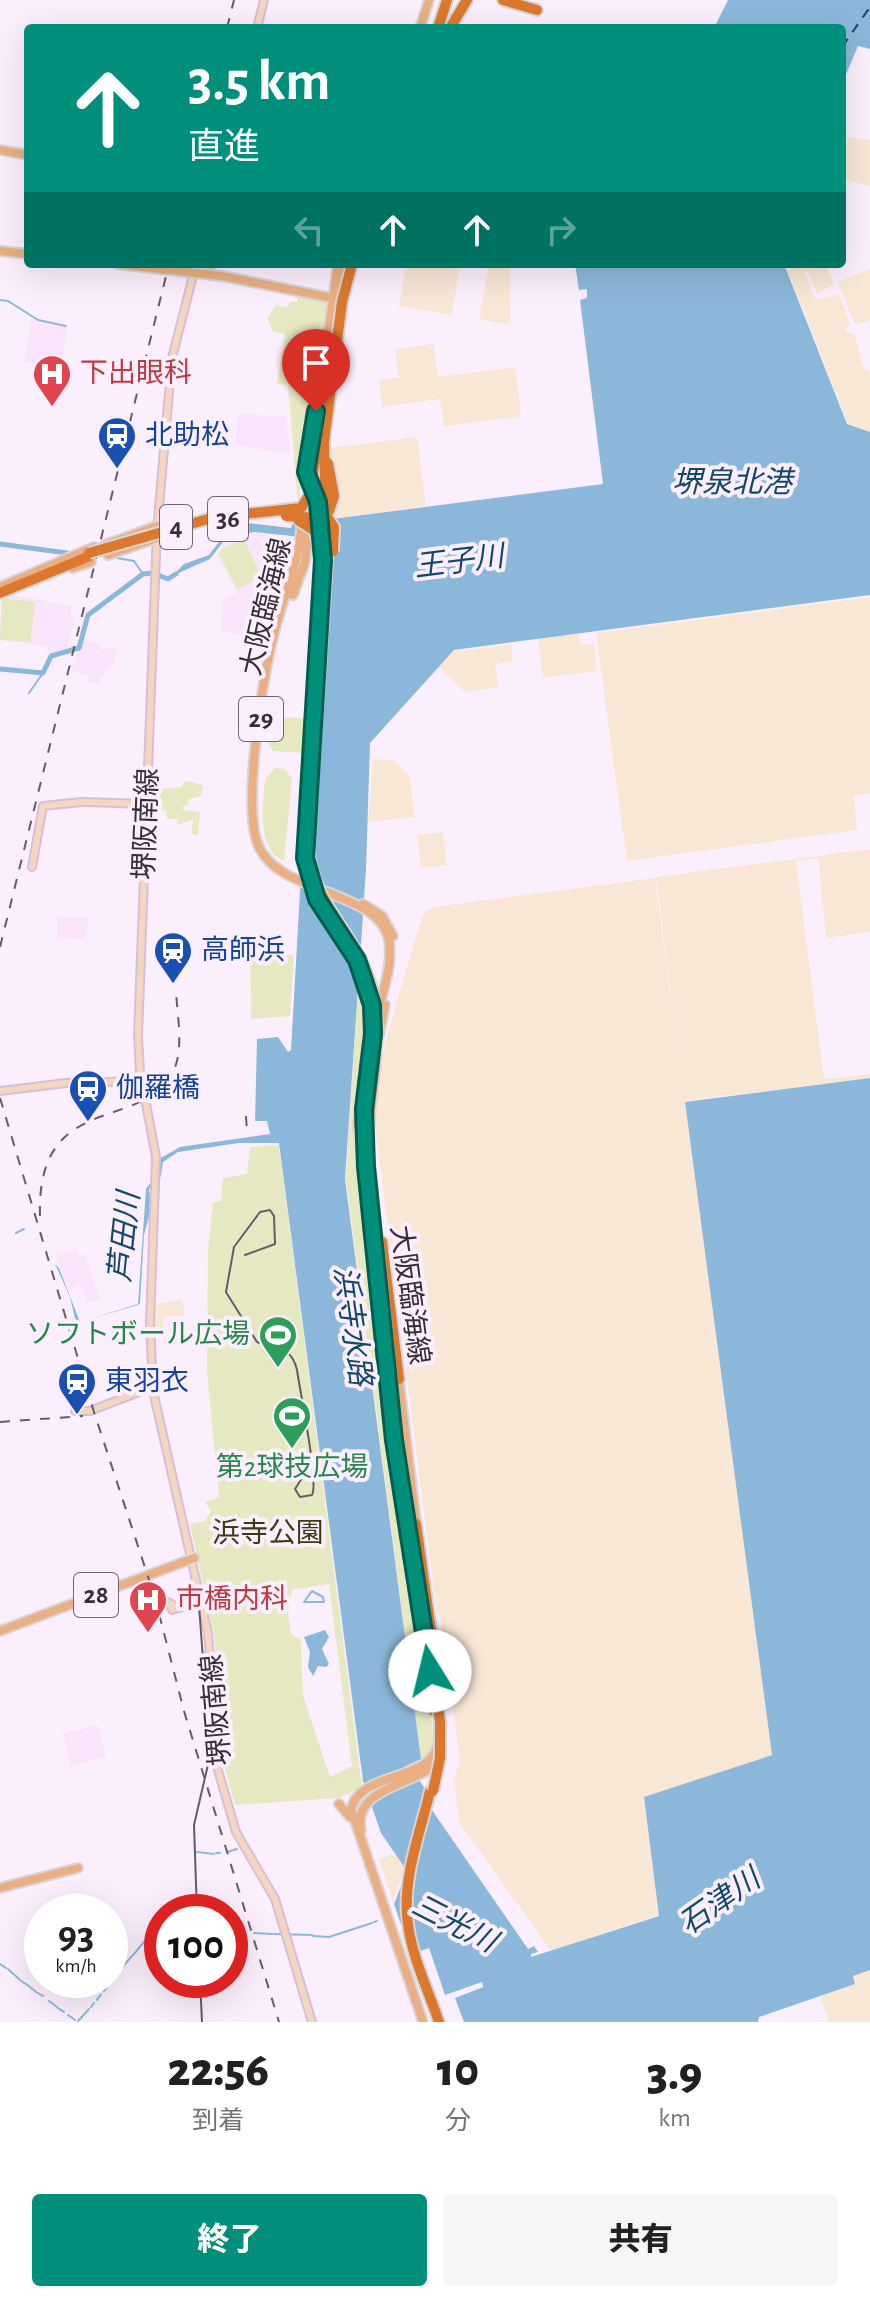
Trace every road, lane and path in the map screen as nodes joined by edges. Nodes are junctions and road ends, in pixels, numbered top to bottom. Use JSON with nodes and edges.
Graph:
{"nodes":[{"id":1,"x":264,"y":0,"type":"edge"},
{"id":2,"x":426,"y":0,"type":"edge"},
{"id":3,"x":447,"y":0,"type":"edge"},
{"id":4,"x":463,"y":0,"type":"edge"},
{"id":5,"x":503,"y":0,"type":"edge"},
{"id":6,"x":537,"y":10,"type":"dead end"},
{"id":7,"x":258,"y":24,"type":"edge"},
{"id":8,"x":419,"y":24,"type":"edge"},
{"id":9,"x":445,"y":24,"type":"edge"},
{"id":10,"x":448,"y":24,"type":"edge"},
{"id":11,"x":0,"y":150,"type":"edge"},
{"id":12,"x":24,"y":154,"type":"edge"},
{"id":13,"x":0,"y":251,"type":"edge"},
{"id":14,"x":24,"y":254,"type":"edge"},
{"id":15,"x":152,"y":268,"type":"edge"},
{"id":16,"x":344,"y":268,"type":"edge"},
{"id":17,"x":344,"y":268,"type":"edge"},
{"id":18,"x":345,"y":268,"type":"edge"},
{"id":19,"x":194,"y":269,"type":"edge"},
{"id":20,"x":278,"y":288,"type":"junction"},
{"id":21,"x":335,"y":298,"type":"junction"},
{"id":22,"x":332,"y":354,"type":"junction"},
{"id":23,"x":330,"y":376,"type":"junction"},
{"id":24,"x":319,"y":403,"type":"junction"},
{"id":25,"x":326,"y":445,"type":"joint"},
{"id":26,"x":264,"y":513,"type":"junction"},
{"id":27,"x":305,"y":517,"type":"junction"},
{"id":28,"x":152,"y":535,"type":"junction"},
{"id":29,"x":323,"y":548,"type":"junction"},
{"id":30,"x":91,"y":555,"type":"junction"},
{"id":31,"x":49,"y":571,"type":"junction"},
{"id":32,"x":328,"y":589,"type":"junction"},
{"id":33,"x":0,"y":591,"type":"edge"},
{"id":34,"x":316,"y":653,"type":"junction"},
{"id":35,"x":318,"y":682,"type":"junction"},
{"id":36,"x":147,"y":804,"type":"junction"},
{"id":37,"x":32,"y":867,"type":"dead end"},
{"id":38,"x":362,"y":906,"type":"junction"},
{"id":39,"x":361,"y":969,"type":"junction"},
{"id":40,"x":142,"y":1081,"type":"junction"},
{"id":41,"x":0,"y":1091,"type":"edge"},
{"id":42,"x":364,"y":1156,"type":"junction"},
{"id":43,"x":366,"y":1184,"type":"junction"},
{"id":44,"x":391,"y":1359,"type":"junction"},
{"id":45,"x":399,"y":1379,"type":"junction"},
{"id":46,"x":154,"y":1386,"type":"junction"},
{"id":47,"x":398,"y":1406,"type":"dead end"},
{"id":48,"x":75,"y":1411,"type":"dead end"},
{"id":49,"x":401,"y":1447,"type":"dead end"},
{"id":50,"x":414,"y":1522,"type":"junction"},
{"id":51,"x":193,"y":1558,"type":"junction"},
{"id":52,"x":202,"y":1600,"type":"junction"},
{"id":53,"x":419,"y":1606,"type":"junction"},
{"id":54,"x":178,"y":1608,"type":"dead end"},
{"id":55,"x":0,"y":1631,"type":"edge"},
{"id":56,"x":439,"y":1746,"type":"junction"},
{"id":57,"x":411,"y":1774,"type":"junction"},
{"id":58,"x":339,"y":1804,"type":"dead end"},
{"id":59,"x":360,"y":1840,"type":"junction"},
{"id":60,"x":0,"y":1887,"type":"edge"},
{"id":61,"x":389,"y":1917,"type":"junction"},
{"id":62,"x":314,"y":2022,"type":"edge"},
{"id":63,"x":425,"y":2022,"type":"edge"},
{"id":64,"x":440,"y":2022,"type":"edge"}],
"edges":[{"from":1,"to":7,"type":"main road"},
{"from":2,"to":8,"type":"main road"},
{"from":3,"to":9,"type":"highway"},
{"from":4,"to":10,"type":"highway"},
{"from":5,"to":6,"type":"highway"},
{"from":11,"to":12,"type":"main road"},
{"from":13,"to":14,"type":"main road"},
{"from":15,"to":20,"type":"main road","bridge":true},
{"from":16,"to":21,"type":"main road","name":"大阪臨海線","number":"29"},
{"from":17,"to":22,"type":"highway","bridge":true},
{"from":18,"to":23,"type":"highway","bridge":true},
{"from":19,"to":20,"type":"main road"},
{"from":19,"to":28,"type":"main road","name":"堺阪南線"},
{"from":20,"to":21,"type":"main road"},
{"from":21,"to":23,"type":"main road","name":"大阪臨海線","number":"29"},
{"from":21,"to":24,"type":"main road","name":"大阪臨海線","number":"29"},
{"from":22,"to":26,"type":"highway","bridge":true},
{"from":22,"to":29,"type":"highway","bridge":true},
{"from":23,"to":25,"type":"main road"},
{"from":23,"to":26,"type":"highway","bridge":true},
{"from":23,"to":27,"type":"main road","name":"大阪臨海線","number":"29"},
{"from":23,"to":35,"type":"highway","bridge":true},
{"from":24,"to":27,"type":"main road","name":"大阪臨海線","number":"29"},
{"from":24,"to":29,"type":"highway","bridge":true},
{"from":25,"to":32,"type":"highway","bridge":true},
{"from":26,"to":30,"type":"highway","number":"4","bridge":true},
{"from":26,"to":32,"type":"highway","bridge":true},
{"from":26,"to":34,"type":"highway","bridge":true},
{"from":27,"to":28,"type":"main road","number":"36"},
{"from":27,"to":38,"type":"main road","name":"大阪臨海線","number":"29"},
{"from":28,"to":28,"type":"main road","number":"36"},
{"from":28,"to":31,"type":"highway","bridge":true},
{"from":28,"to":36,"type":"main road","name":"堺阪南線"},
{"from":29,"to":34,"type":"highway","bridge":true},
{"from":30,"to":31,"type":"highway"},
{"from":30,"to":33,"type":"main road"},
{"from":30,"to":33,"type":"main road"},
{"from":31,"to":33,"type":"highway"},
{"from":32,"to":35,"type":"highway","bridge":true},
{"from":34,"to":39,"type":"highway","bridge":true},
{"from":35,"to":42,"type":"highway","bridge":true},
{"from":36,"to":37,"type":"main road"},
{"from":36,"to":40,"type":"main road","name":"堺阪南線"},
{"from":38,"to":43,"type":"main road","name":"大阪臨海線","number":"29"},
{"from":38,"to":45,"type":"main road","name":"大阪臨海線","number":"29"},
{"from":39,"to":42,"type":"highway","bridge":true},
{"from":39,"to":56,"type":"highway","bridge":true},
{"from":40,"to":41,"type":"main road"},
{"from":40,"to":46,"type":"main road","name":"堺阪南線"},
{"from":42,"to":43,"type":"highway"},
{"from":42,"to":44,"type":"highway","bridge":true},
{"from":42,"to":45,"type":"highway","bridge":true},
{"from":43,"to":53,"type":"main road","name":"大阪臨海線","number":"29"},
{"from":44,"to":47,"type":"highway","bridge":true},
{"from":44,"to":50,"type":"highway","bridge":true},
{"from":45,"to":50,"type":"main road","name":"大阪臨海線","number":"29"},
{"from":46,"to":48,"type":"main road"},
{"from":46,"to":51,"type":"main road","name":"堺阪南線"},
{"from":49,"to":50,"type":"highway","bridge":true},
{"from":50,"to":56,"type":"highway","bridge":true},
{"from":50,"to":56,"type":"highway","bridge":true},
{"from":50,"to":57,"type":"main road","name":"大阪臨海線","number":"29"},
{"from":51,"to":52,"type":"main road","name":"堺阪南線"},
{"from":51,"to":55,"type":"main road","number":"28"},
{"from":52,"to":54,"type":"main road"},
{"from":52,"to":62,"type":"main road","name":"堺阪南線"},
{"from":53,"to":56,"type":"highway","bridge":true},
{"from":53,"to":57,"type":"main road","name":"大阪臨海線","number":"29"},
{"from":56,"to":64,"type":"highway","bridge":true},
{"from":57,"to":59,"type":"main road","name":"大阪臨海線","number":"29"},
{"from":57,"to":61,"type":"main road","name":"大阪臨海線","number":"29"},
{"from":58,"to":59,"type":"main road"},
{"from":59,"to":61,"type":"main road","name":"大阪臨海線","number":"29"},
{"from":60,"to":60,"type":"main road"},
{"from":61,"to":63,"type":"main road","name":"大阪臨海線","number":"29"}]}
